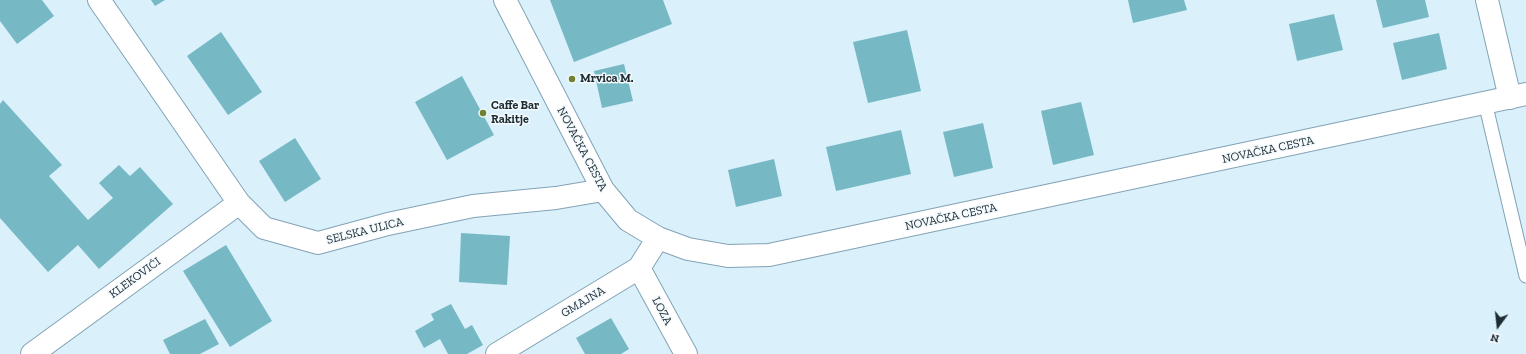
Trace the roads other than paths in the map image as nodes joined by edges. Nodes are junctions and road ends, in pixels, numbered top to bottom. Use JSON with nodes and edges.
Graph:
{"nodes":[{"id":1,"x":99,"y":0,"type":"edge"},
{"id":2,"x":505,"y":0,"type":"edge"},
{"id":3,"x":1487,"y":0,"type":"edge"},
{"id":4,"x":1518,"y":96,"type":"edge"},
{"id":5,"x":1485,"y":102,"type":"junction"},
{"id":6,"x":604,"y":190,"type":"junction"},
{"id":7,"x":239,"y":203,"type":"junction"},
{"id":8,"x":658,"y":238,"type":"junction"},
{"id":9,"x":639,"y":268,"type":"junction"},
{"id":10,"x":1526,"y":276,"type":"edge"},
{"id":11,"x":32,"y":354,"type":"edge"},
{"id":12,"x":497,"y":354,"type":"edge"},
{"id":13,"x":686,"y":354,"type":"edge"}],
"edges":[{"from":1,"to":7,"type":"street","name":"SELSKA ULICA"},
{"from":2,"to":6,"type":"street","name":"NOVAČKA CESTA"},
{"from":3,"to":4,"type":"street"},
{"from":4,"to":5,"type":"street","name":"NOVAČKA CESTA"},
{"from":5,"to":8,"type":"street","name":"NOVAČKA CESTA"},
{"from":5,"to":10,"type":"lane"},
{"from":6,"to":7,"type":"street","name":"SELSKA ULICA"},
{"from":6,"to":8,"type":"street","name":"NOVAČKA CESTA"},
{"from":7,"to":11,"type":"street","name":"KLEKOVIĆI"},
{"from":8,"to":9,"type":"street","name":"GMAJNA"},
{"from":9,"to":12,"type":"street","name":"GMAJNA"},
{"from":9,"to":13,"type":"street","name":"LOZA"}]}
